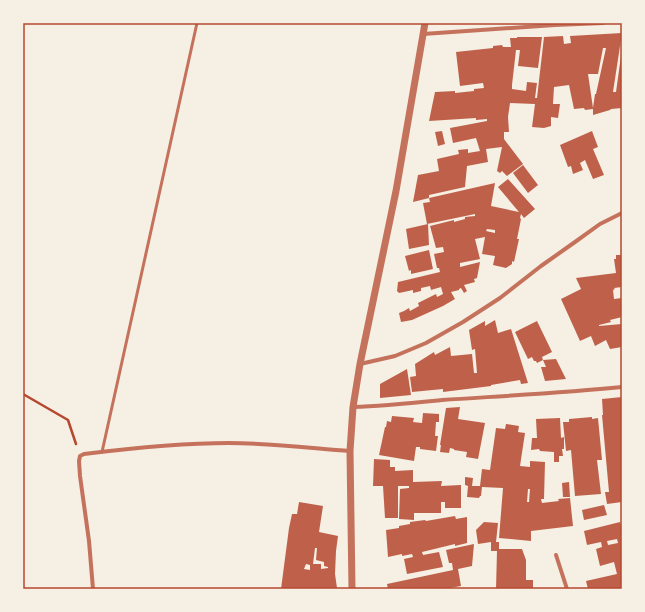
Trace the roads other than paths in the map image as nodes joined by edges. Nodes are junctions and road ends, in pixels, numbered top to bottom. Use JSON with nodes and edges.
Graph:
{"nodes":[{"id":1,"x":197,"y":23,"type":"edge"},
{"id":2,"x":425,"y":23,"type":"edge"},
{"id":3,"x":603,"y":23,"type":"edge"},
{"id":4,"x":423,"y":34,"type":"junction"},
{"id":5,"x":622,"y":213,"type":"edge"},
{"id":6,"x":360,"y":364,"type":"junction"},
{"id":7,"x":622,"y":387,"type":"edge"},
{"id":8,"x":353,"y":407,"type":"junction"},
{"id":9,"x":350,"y":451,"type":"junction"},
{"id":10,"x":102,"y":452,"type":"junction"},
{"id":11,"x":556,"y":555,"type":"dead end"},
{"id":12,"x":93,"y":589,"type":"edge"},
{"id":13,"x":352,"y":589,"type":"edge"},
{"id":14,"x":567,"y":589,"type":"edge"}],
"edges":[{"from":1,"to":10,"type":"lane"},
{"from":2,"to":4,"type":"street"},
{"from":3,"to":4,"type":"street"},
{"from":4,"to":6,"type":"street"},
{"from":5,"to":6,"type":"street"},
{"from":6,"to":8,"type":"street"},
{"from":7,"to":8,"type":"street"},
{"from":8,"to":9,"type":"street"},
{"from":9,"to":10,"type":"street"},
{"from":9,"to":13,"type":"street"},
{"from":10,"to":12,"type":"street"},
{"from":11,"to":14,"type":"street"}]}
